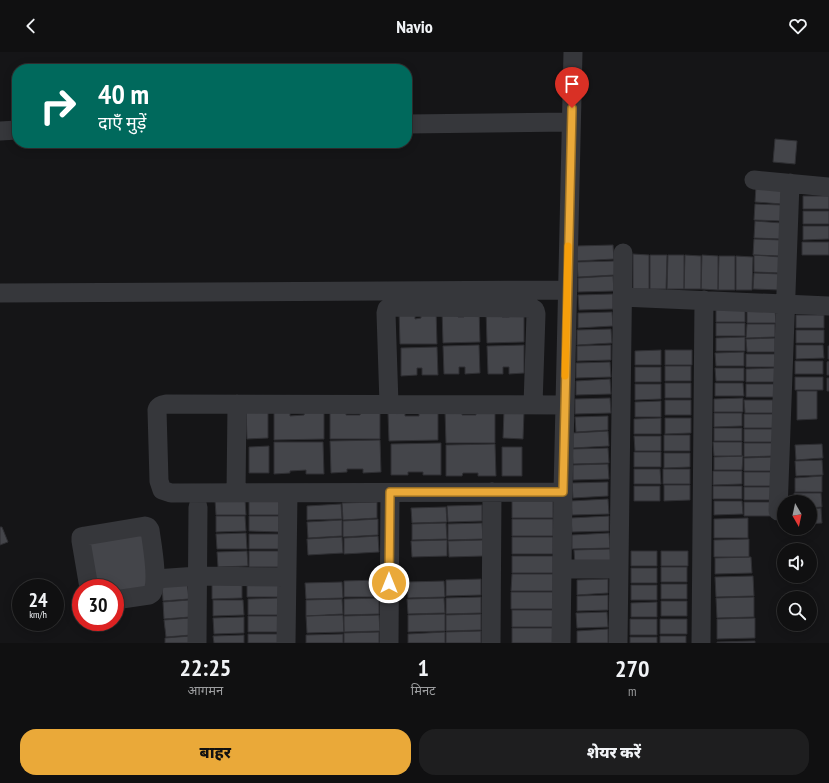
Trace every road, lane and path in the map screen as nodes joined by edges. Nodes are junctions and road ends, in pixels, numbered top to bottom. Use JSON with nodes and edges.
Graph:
{"nodes":[{"id":1,"x":573,"y":52,"type":"edge"},
{"id":2,"x":571,"y":122,"type":"junction"},
{"id":3,"x":412,"y":124,"type":"edge"},
{"id":4,"x":12,"y":130,"type":"edge"},
{"id":5,"x":0,"y":131,"type":"edge"},
{"id":6,"x":754,"y":180,"type":"dead end"},
{"id":7,"x":790,"y":183,"type":"junction"},
{"id":8,"x":829,"y":187,"type":"edge"},
{"id":9,"x":623,"y":253,"type":"dead end"},
{"id":10,"x":567,"y":290,"type":"junction"},
{"id":11,"x":0,"y":293,"type":"edge"},
{"id":12,"x":622,"y":296,"type":"junction"},
{"id":13,"x":704,"y":300,"type":"junction"},
{"id":14,"x":785,"y":304,"type":"junction"},
{"id":15,"x":829,"y":306,"type":"edge"},
{"id":16,"x":237,"y":404,"type":"junction"},
{"id":17,"x":389,"y":404,"type":"junction"},
{"id":18,"x":533,"y":405,"type":"junction"},
{"id":19,"x":565,"y":405,"type":"junction"},
{"id":20,"x":390,"y":492,"type":"junction"},
{"id":21,"x":492,"y":492,"type":"junction"},
{"id":22,"x":563,"y":492,"type":"junction"},
{"id":23,"x":236,"y":493,"type":"junction"},
{"id":24,"x":288,"y":493,"type":"junction"},
{"id":25,"x":779,"y":495,"type":"edge"},
{"id":26,"x":198,"y":507,"type":"dead end"},
{"id":27,"x":562,"y":569,"type":"junction"},
{"id":28,"x":619,"y":569,"type":"junction"},
{"id":29,"x":198,"y":576,"type":"junction"},
{"id":30,"x":286,"y":578,"type":"junction"},
{"id":31,"x":87,"y":579,"type":"edge"},
{"id":32,"x":156,"y":579,"type":"junction"},
{"id":33,"x":124,"y":598,"type":"edge"},
{"id":34,"x":197,"y":643,"type":"edge"},
{"id":35,"x":286,"y":643,"type":"edge"},
{"id":36,"x":389,"y":643,"type":"edge"},
{"id":37,"x":491,"y":643,"type":"edge"},
{"id":38,"x":561,"y":643,"type":"edge"},
{"id":39,"x":618,"y":643,"type":"edge"},
{"id":40,"x":701,"y":643,"type":"edge"}],
"edges":[{"from":1,"to":2,"type":"street"},
{"from":2,"to":3,"type":"street"},
{"from":2,"to":10,"type":"street"},
{"from":4,"to":5,"type":"street"},
{"from":6,"to":7,"type":"street"},
{"from":7,"to":8,"type":"street"},
{"from":7,"to":14,"type":"street"},
{"from":9,"to":12,"type":"street"},
{"from":10,"to":11,"type":"street"},
{"from":10,"to":19,"type":"street"},
{"from":12,"to":13,"type":"street"},
{"from":12,"to":28,"type":"street"},
{"from":13,"to":14,"type":"street"},
{"from":13,"to":40,"type":"street"},
{"from":14,"to":15,"type":"street"},
{"from":14,"to":25,"type":"street"},
{"from":16,"to":17,"type":"street"},
{"from":16,"to":23,"type":"street"},
{"from":16,"to":23,"type":"street"},
{"from":17,"to":18,"type":"street"},
{"from":17,"to":18,"type":"street"},
{"from":18,"to":19,"type":"street"},
{"from":19,"to":22,"type":"street"},
{"from":20,"to":21,"type":"street"},
{"from":20,"to":24,"type":"street"},
{"from":20,"to":36,"type":"street"},
{"from":21,"to":22,"type":"street"},
{"from":21,"to":37,"type":"street"},
{"from":22,"to":27,"type":"street"},
{"from":23,"to":24,"type":"street"},
{"from":24,"to":30,"type":"street"},
{"from":26,"to":29,"type":"street"},
{"from":27,"to":28,"type":"street"},
{"from":27,"to":38,"type":"street"},
{"from":28,"to":39,"type":"street"},
{"from":29,"to":30,"type":"street"},
{"from":29,"to":32,"type":"street"},
{"from":29,"to":34,"type":"street"},
{"from":30,"to":35,"type":"street"},
{"from":31,"to":32,"type":"street"},
{"from":32,"to":33,"type":"street"}]}
